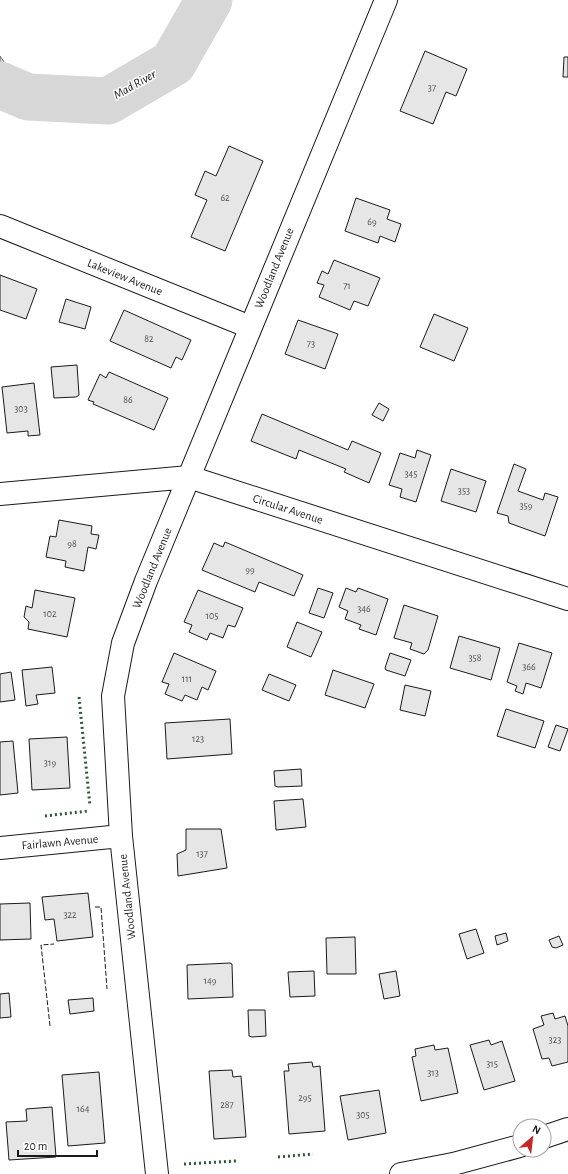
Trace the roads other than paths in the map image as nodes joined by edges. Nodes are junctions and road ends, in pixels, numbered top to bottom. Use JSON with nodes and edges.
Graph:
{"nodes":[{"id":1,"x":386,"y":0,"type":"edge"},
{"id":2,"x":0,"y":226,"type":"edge"},
{"id":3,"x":250,"y":327,"type":"junction"},
{"id":4,"x":189,"y":477,"type":"junction"},
{"id":5,"x":0,"y":494,"type":"edge"},
{"id":6,"x":568,"y":599,"type":"edge"},
{"id":7,"x":121,"y":836,"type":"junction"},
{"id":8,"x":0,"y":848,"type":"edge"},
{"id":9,"x":568,"y":1129,"type":"edge"},
{"id":10,"x":552,"y":1134,"type":"edge"},
{"id":11,"x":512,"y":1148,"type":"edge"},
{"id":12,"x":157,"y":1174,"type":"edge"},
{"id":13,"x":401,"y":1174,"type":"edge"}],
"edges":[{"from":1,"to":3,"type":"street","name":"Woodland Avenue"},
{"from":2,"to":3,"type":"street","name":"Lakeview Avenue"},
{"from":3,"to":4,"type":"street","name":"Woodland Avenue"},
{"from":4,"to":5,"type":"street","name":"Circular Avenue"},
{"from":4,"to":6,"type":"street","name":"Circular Avenue"},
{"from":4,"to":7,"type":"street","name":"Woodland Avenue"},
{"from":7,"to":8,"type":"street","name":"Fairlawn Avenue"},
{"from":7,"to":12,"type":"street","name":"Woodland Avenue"},
{"from":9,"to":10,"type":"street"},
{"from":11,"to":13,"type":"street"}]}
